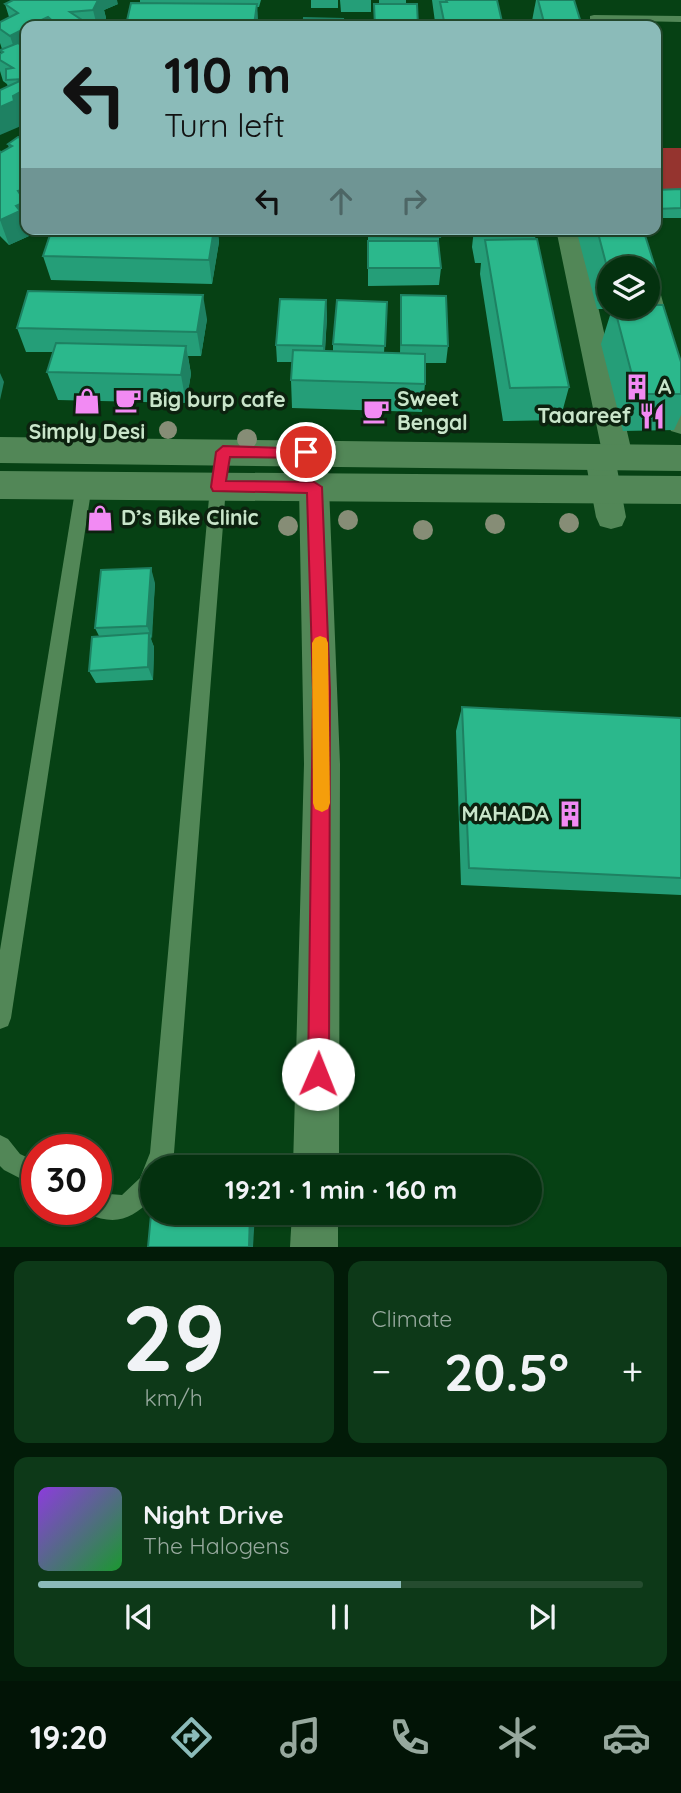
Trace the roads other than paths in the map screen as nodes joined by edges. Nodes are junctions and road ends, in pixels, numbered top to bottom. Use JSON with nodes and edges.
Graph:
{"nodes":[{"id":1,"x":681,"y":19,"type":"edge"},
{"id":2,"x":617,"y":21,"type":"edge"},
{"id":3,"x":571,"y":235,"type":"edge"},
{"id":4,"x":635,"y":319,"type":"edge"},
{"id":5,"x":626,"y":337,"type":"junction"},
{"id":6,"x":681,"y":423,"type":"edge"},
{"id":7,"x":0,"y":450,"type":"edge"},
{"id":8,"x":223,"y":452,"type":"junction"},
{"id":9,"x":681,"y":458,"type":"edge"},
{"id":10,"x":609,"y":479,"type":"junction"},
{"id":11,"x":0,"y":485,"type":"edge"},
{"id":12,"x":84,"y":485,"type":"junction"},
{"id":13,"x":218,"y":487,"type":"junction"},
{"id":14,"x":314,"y":487,"type":"junction"},
{"id":15,"x":681,"y":490,"type":"edge"},
{"id":16,"x":0,"y":1018,"type":"edge"},
{"id":17,"x":0,"y":1147,"type":"edge"},
{"id":18,"x":161,"y":1155,"type":"edge"},
{"id":19,"x":316,"y":1155,"type":"edge"},
{"id":20,"x":21,"y":1167,"type":"edge"},
{"id":21,"x":140,"y":1194,"type":"edge"},
{"id":22,"x":112,"y":1206,"type":"edge"},
{"id":23,"x":315,"y":1225,"type":"edge"},
{"id":24,"x":314,"y":1247,"type":"edge"}],
"edges":[{"from":1,"to":2,"type":"lane"},
{"from":3,"to":5,"type":"street"},
{"from":4,"to":5,"type":"street"},
{"from":5,"to":6,"type":"street"},
{"from":5,"to":10,"type":"street"},
{"from":7,"to":8,"type":"main road"},
{"from":8,"to":10,"type":"main road"},
{"from":8,"to":13,"type":"street"},
{"from":9,"to":10,"type":"main road"},
{"from":10,"to":14,"type":"main road"},
{"from":10,"to":15,"type":"main road"},
{"from":11,"to":12,"type":"main road"},
{"from":12,"to":13,"type":"main road"},
{"from":12,"to":16,"type":"lane"},
{"from":13,"to":14,"type":"main road"},
{"from":13,"to":18,"type":"lane"},
{"from":14,"to":19,"type":"street"},
{"from":17,"to":20,"type":"lane"},
{"from":21,"to":22,"type":"lane"},
{"from":23,"to":24,"type":"street"}]}
